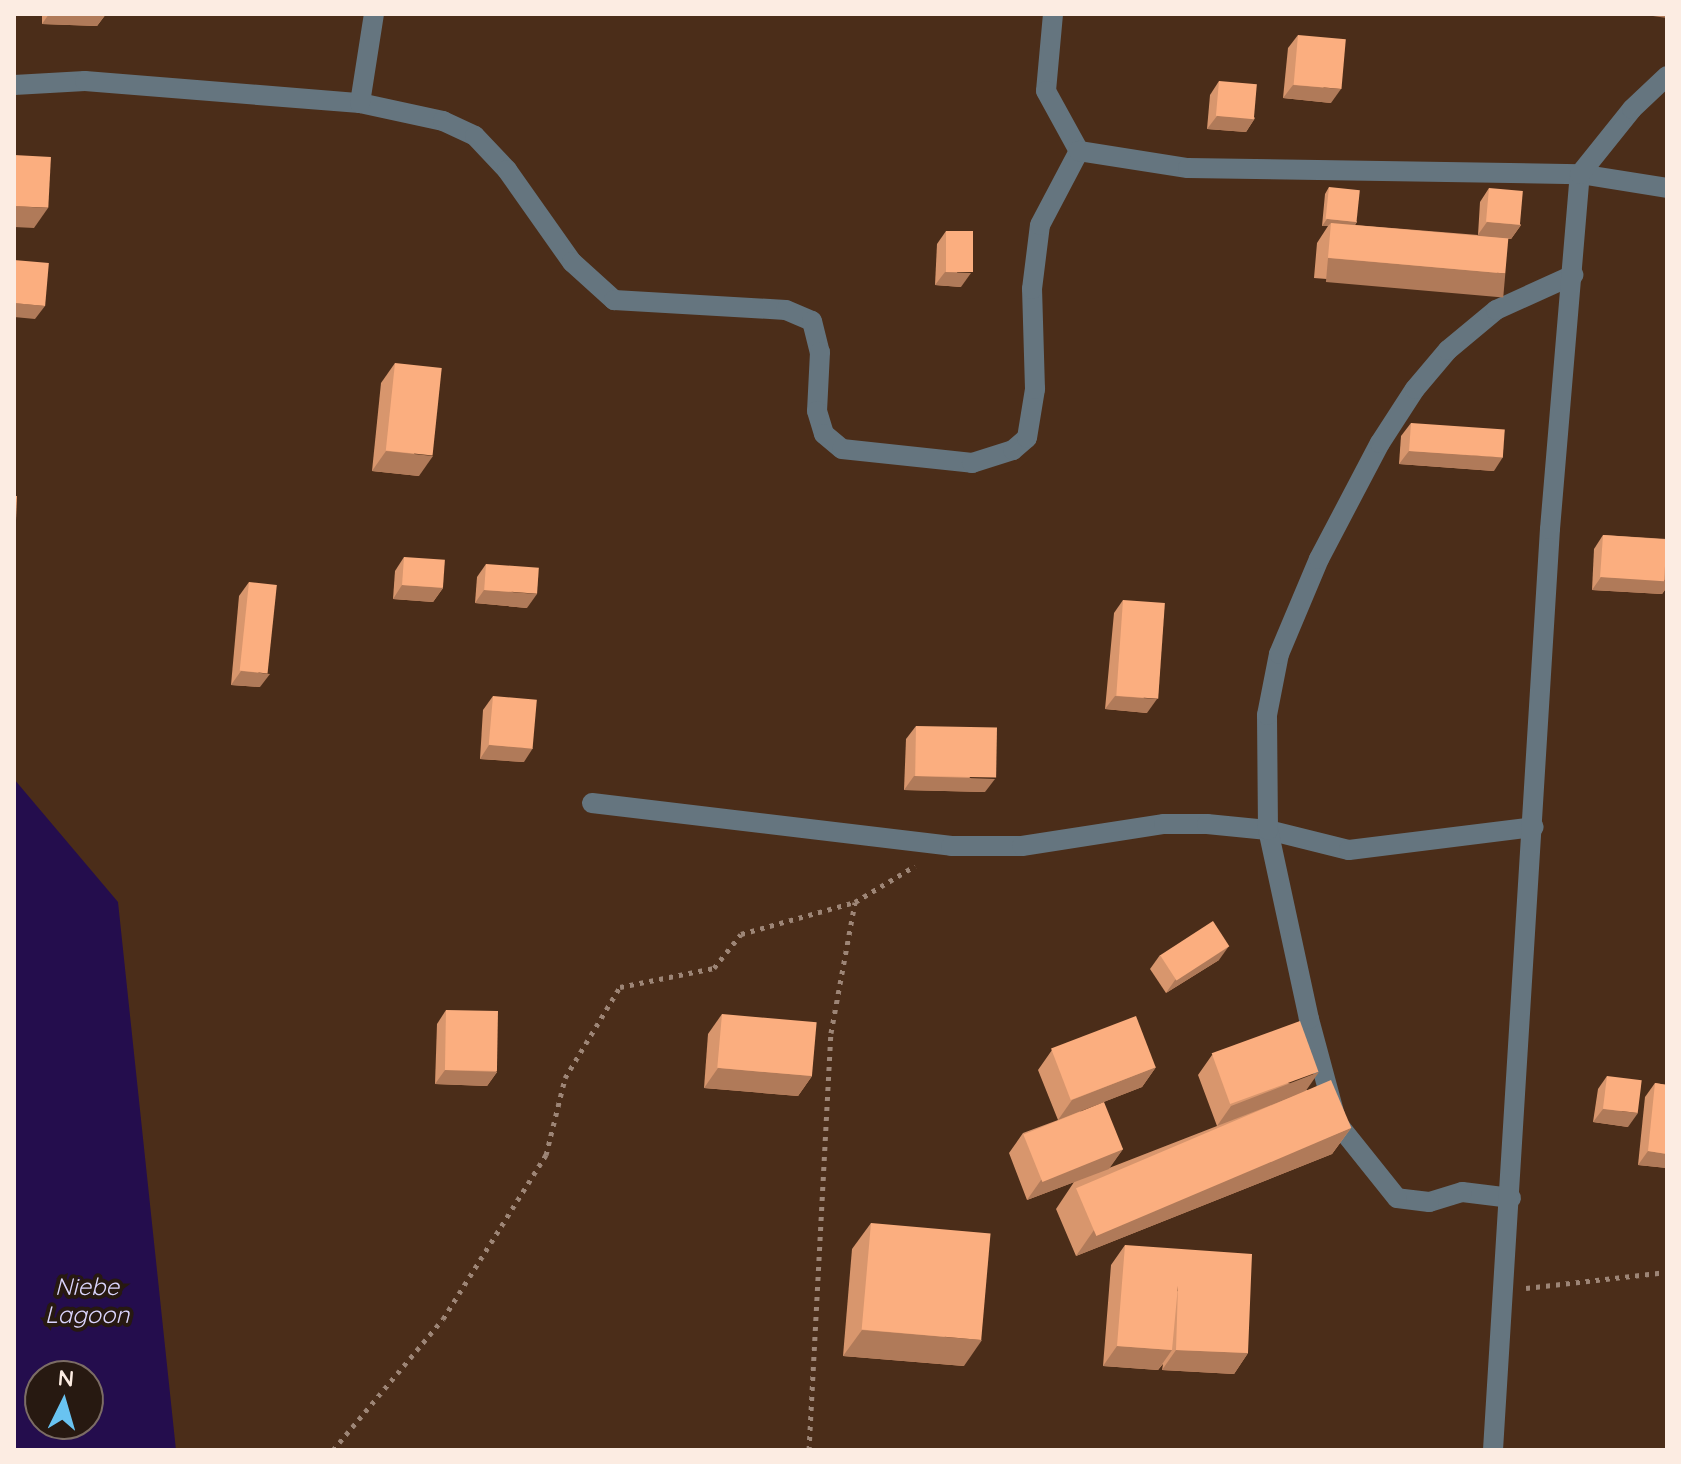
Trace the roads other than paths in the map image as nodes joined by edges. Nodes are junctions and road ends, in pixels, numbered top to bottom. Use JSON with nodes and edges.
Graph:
{"nodes":[{"id":1,"x":374,"y":14,"type":"edge"},
{"id":2,"x":1053,"y":14,"type":"edge"},
{"id":3,"x":1667,"y":76,"type":"edge"},
{"id":4,"x":14,"y":85,"type":"edge"},
{"id":5,"x":360,"y":103,"type":"junction"},
{"id":6,"x":1079,"y":151,"type":"junction"},
{"id":7,"x":1580,"y":174,"type":"junction"},
{"id":8,"x":1667,"y":188,"type":"edge"},
{"id":9,"x":1573,"y":275,"type":"junction"},
{"id":10,"x":592,"y":803,"type":"dead end"},
{"id":11,"x":1534,"y":827,"type":"junction"},
{"id":12,"x":1268,"y":830,"type":"junction"},
{"id":13,"x":1511,"y":1198,"type":"junction"},
{"id":14,"x":1493,"y":1450,"type":"edge"}],
"edges":[{"from":1,"to":5,"type":"street"},
{"from":2,"to":6,"type":"street"},
{"from":3,"to":7,"type":"street"},
{"from":4,"to":5,"type":"street"},
{"from":5,"to":6,"type":"street"},
{"from":6,"to":7,"type":"street"},
{"from":7,"to":8,"type":"street"},
{"from":7,"to":9,"type":"street"},
{"from":9,"to":11,"type":"street"},
{"from":9,"to":12,"type":"street"},
{"from":10,"to":12,"type":"street"},
{"from":11,"to":12,"type":"street"},
{"from":11,"to":13,"type":"street"},
{"from":12,"to":13,"type":"street"},
{"from":13,"to":14,"type":"street"}]}
